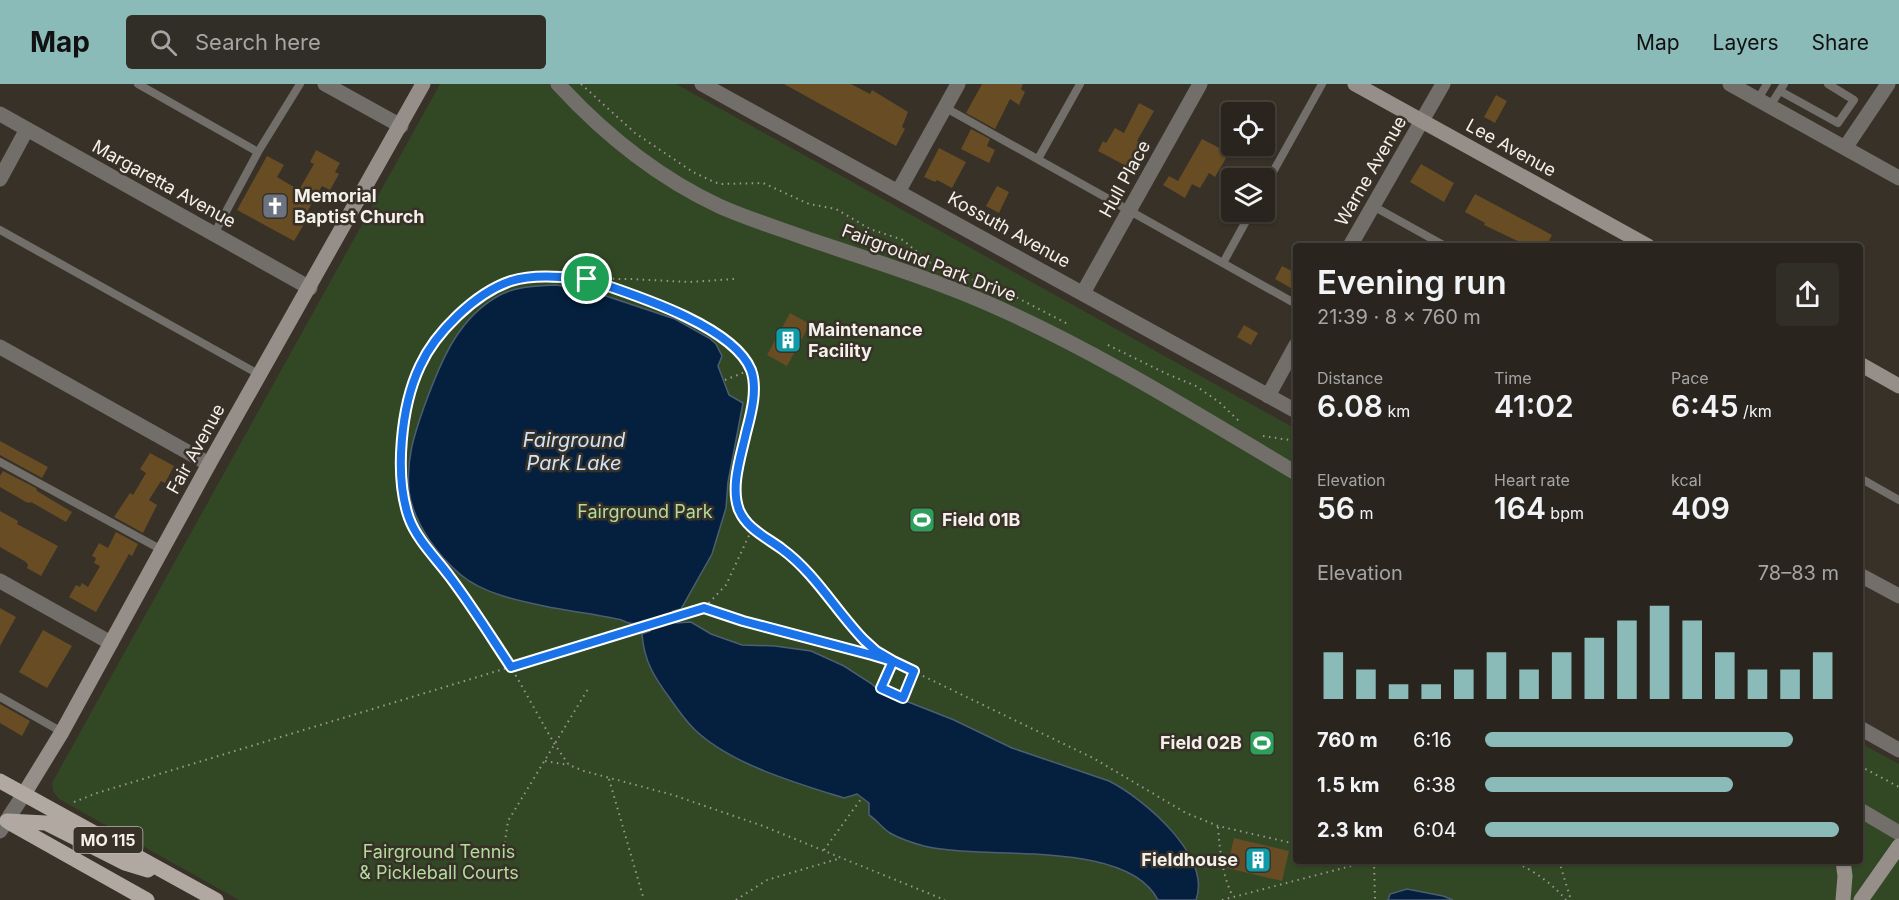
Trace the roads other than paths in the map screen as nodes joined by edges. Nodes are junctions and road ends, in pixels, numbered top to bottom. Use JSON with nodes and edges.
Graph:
{"nodes":[{"id":1,"x":138,"y":84,"type":"edge"},
{"id":2,"x":300,"y":84,"type":"edge"},
{"id":3,"x":325,"y":84,"type":"edge"},
{"id":4,"x":423,"y":84,"type":"edge"},
{"id":5,"x":558,"y":84,"type":"edge"},
{"id":6,"x":702,"y":84,"type":"edge"},
{"id":7,"x":1080,"y":84,"type":"edge"},
{"id":8,"x":1200,"y":84,"type":"edge"},
{"id":9,"x":1322,"y":84,"type":"edge"},
{"id":10,"x":1355,"y":84,"type":"edge"},
{"id":11,"x":1443,"y":84,"type":"edge"},
{"id":12,"x":1730,"y":84,"type":"edge"},
{"id":13,"x":1767,"y":84,"type":"edge"},
{"id":14,"x":1828,"y":84,"type":"edge"},
{"id":15,"x":1888,"y":84,"type":"edge"},
{"id":16,"x":954,"y":86,"type":"edge"},
{"id":17,"x":1782,"y":88,"type":"edge"},
{"id":18,"x":1764,"y":103,"type":"junction"},
{"id":19,"x":946,"y":108,"type":"junction"},
{"id":20,"x":0,"y":114,"type":"edge"},
{"id":21,"x":1422,"y":121,"type":"junction"},
{"id":22,"x":401,"y":126,"type":"junction"},
{"id":23,"x":27,"y":129,"type":"junction"},
{"id":24,"x":1845,"y":148,"type":"junction"},
{"id":25,"x":258,"y":152,"type":"junction"},
{"id":26,"x":1038,"y":159,"type":"junction"},
{"id":27,"x":1275,"y":168,"type":"edge"},
{"id":28,"x":1899,"y":178,"type":"edge"},
{"id":29,"x":0,"y":179,"type":"edge"},
{"id":30,"x":898,"y":192,"type":"junction"},
{"id":31,"x":1373,"y":206,"type":"junction"},
{"id":32,"x":1130,"y":210,"type":"junction"},
{"id":33,"x":1245,"y":222,"type":"edge"},
{"id":34,"x":0,"y":230,"type":"edge"},
{"id":35,"x":214,"y":234,"type":"junction"},
{"id":36,"x":1352,"y":243,"type":"edge"},
{"id":37,"x":1440,"y":243,"type":"edge"},
{"id":38,"x":1643,"y":243,"type":"edge"},
{"id":39,"x":1222,"y":263,"type":"junction"},
{"id":40,"x":310,"y":288,"type":"junction"},
{"id":41,"x":1083,"y":293,"type":"junction"},
{"id":42,"x":1293,"y":302,"type":"edge"},
{"id":43,"x":0,"y":347,"type":"edge"},
{"id":44,"x":1293,"y":350,"type":"edge"},
{"id":45,"x":1863,"y":366,"type":"edge"},
{"id":46,"x":260,"y":375,"type":"junction"},
{"id":47,"x":1899,"y":386,"type":"edge"},
{"id":48,"x":1268,"y":396,"type":"junction"},
{"id":49,"x":1293,"y":409,"type":"edge"},
{"id":50,"x":0,"y":462,"type":"edge"},
{"id":51,"x":209,"y":465,"type":"junction"},
{"id":52,"x":1293,"y":471,"type":"edge"},
{"id":53,"x":1863,"y":480,"type":"edge"},
{"id":54,"x":1899,"y":500,"type":"edge"},
{"id":55,"x":162,"y":550,"type":"junction"},
{"id":56,"x":1863,"y":577,"type":"edge"},
{"id":57,"x":0,"y":581,"type":"edge"},
{"id":58,"x":1899,"y":596,"type":"edge"},
{"id":59,"x":111,"y":643,"type":"junction"},
{"id":60,"x":0,"y":697,"type":"edge"},
{"id":61,"x":1863,"y":730,"type":"edge"},
{"id":62,"x":62,"y":732,"type":"junction"},
{"id":63,"x":1899,"y":750,"type":"edge"},
{"id":64,"x":0,"y":781,"type":"edge"},
{"id":65,"x":0,"y":791,"type":"edge"},
{"id":66,"x":24,"y":794,"type":"junction"},
{"id":67,"x":1863,"y":812,"type":"edge"},
{"id":68,"x":2,"y":823,"type":"edge"},
{"id":69,"x":1899,"y":833,"type":"edge"},
{"id":70,"x":1899,"y":846,"type":"edge"},
{"id":71,"x":1843,"y":864,"type":"edge"},
{"id":72,"x":177,"y":878,"type":"junction"},
{"id":73,"x":147,"y":900,"type":"edge"},
{"id":74,"x":216,"y":900,"type":"edge"},
{"id":75,"x":1843,"y":900,"type":"edge"},
{"id":76,"x":1861,"y":900,"type":"edge"}],
"edges":[{"from":1,"to":25,"type":"lane"},
{"from":2,"to":25,"type":"lane"},
{"from":3,"to":22,"type":"street"},
{"from":4,"to":22,"type":"street","name":"Fair Avenue"},
{"from":5,"to":52,"type":"street","name":"Fairground Park Drive"},
{"from":6,"to":30,"type":"street","name":"Kossuth Avenue"},
{"from":7,"to":26,"type":"lane"},
{"from":8,"to":32,"type":"street","name":"Hull Place"},
{"from":9,"to":27,"type":"lane"},
{"from":10,"to":21,"type":"street","name":"Lee Avenue"},
{"from":11,"to":21,"type":"street","name":"Warne Avenue"},
{"from":12,"to":18,"type":"street"},
{"from":13,"to":18,"type":"lane"},
{"from":14,"to":17,"type":"lane"},
{"from":15,"to":24,"type":"street"},
{"from":16,"to":19,"type":"street"},
{"from":17,"to":18,"type":"lane"},
{"from":18,"to":24,"type":"street"},
{"from":19,"to":26,"type":"lane"},
{"from":19,"to":30,"type":"street"},
{"from":20,"to":23,"type":"street","name":"Margaretta Avenue"},
{"from":21,"to":31,"type":"street","name":"Warne Avenue"},
{"from":21,"to":38,"type":"street","name":"Lee Avenue"},
{"from":22,"to":40,"type":"street","name":"Fair Avenue"},
{"from":23,"to":29,"type":"street"},
{"from":23,"to":35,"type":"street","name":"Margaretta Avenue"},
{"from":24,"to":28,"type":"street"},
{"from":25,"to":35,"type":"lane"},
{"from":26,"to":32,"type":"lane"},
{"from":30,"to":41,"type":"street","name":"Kossuth Avenue"},
{"from":31,"to":36,"type":"street","name":"Warne Avenue"},
{"from":31,"to":37,"type":"lane"},
{"from":32,"to":39,"type":"lane"},
{"from":32,"to":41,"type":"street","name":"Hull Place"},
{"from":33,"to":39,"type":"lane"},
{"from":34,"to":46,"type":"lane"},
{"from":35,"to":40,"type":"street","name":"Margaretta Avenue"},
{"from":39,"to":42,"type":"lane"},
{"from":40,"to":46,"type":"street","name":"Fair Avenue"},
{"from":41,"to":48,"type":"street","name":"Kossuth Avenue"},
{"from":43,"to":51,"type":"street"},
{"from":44,"to":48,"type":"street"},
{"from":45,"to":47,"type":"street"},
{"from":46,"to":51,"type":"street","name":"Fair Avenue"},
{"from":48,"to":49,"type":"street","name":"Kossuth Avenue"},
{"from":50,"to":55,"type":"lane"},
{"from":51,"to":55,"type":"street","name":"Fair Avenue"},
{"from":53,"to":54,"type":"lane"},
{"from":55,"to":59,"type":"street","name":"Fair Avenue"},
{"from":56,"to":58,"type":"street"},
{"from":57,"to":59,"type":"street"},
{"from":59,"to":62,"type":"street","name":"Fair Avenue"},
{"from":60,"to":62,"type":"lane"},
{"from":61,"to":63,"type":"street"},
{"from":62,"to":66,"type":"street","name":"Fair Avenue"},
{"from":64,"to":66,"type":"main road","number":"MO 115"},
{"from":65,"to":66,"type":"main road"},
{"from":66,"to":68,"type":"street","name":"Fair Avenue"},
{"from":66,"to":72,"type":"main road","number":"MO 115"},
{"from":67,"to":69,"type":"street"},
{"from":68,"to":72,"type":"main road"},
{"from":68,"to":73,"type":"main road","number":"MO 115"},
{"from":70,"to":76,"type":"street"},
{"from":71,"to":75,"type":"street"},
{"from":72,"to":74,"type":"main road","number":"MO 115"}]}
